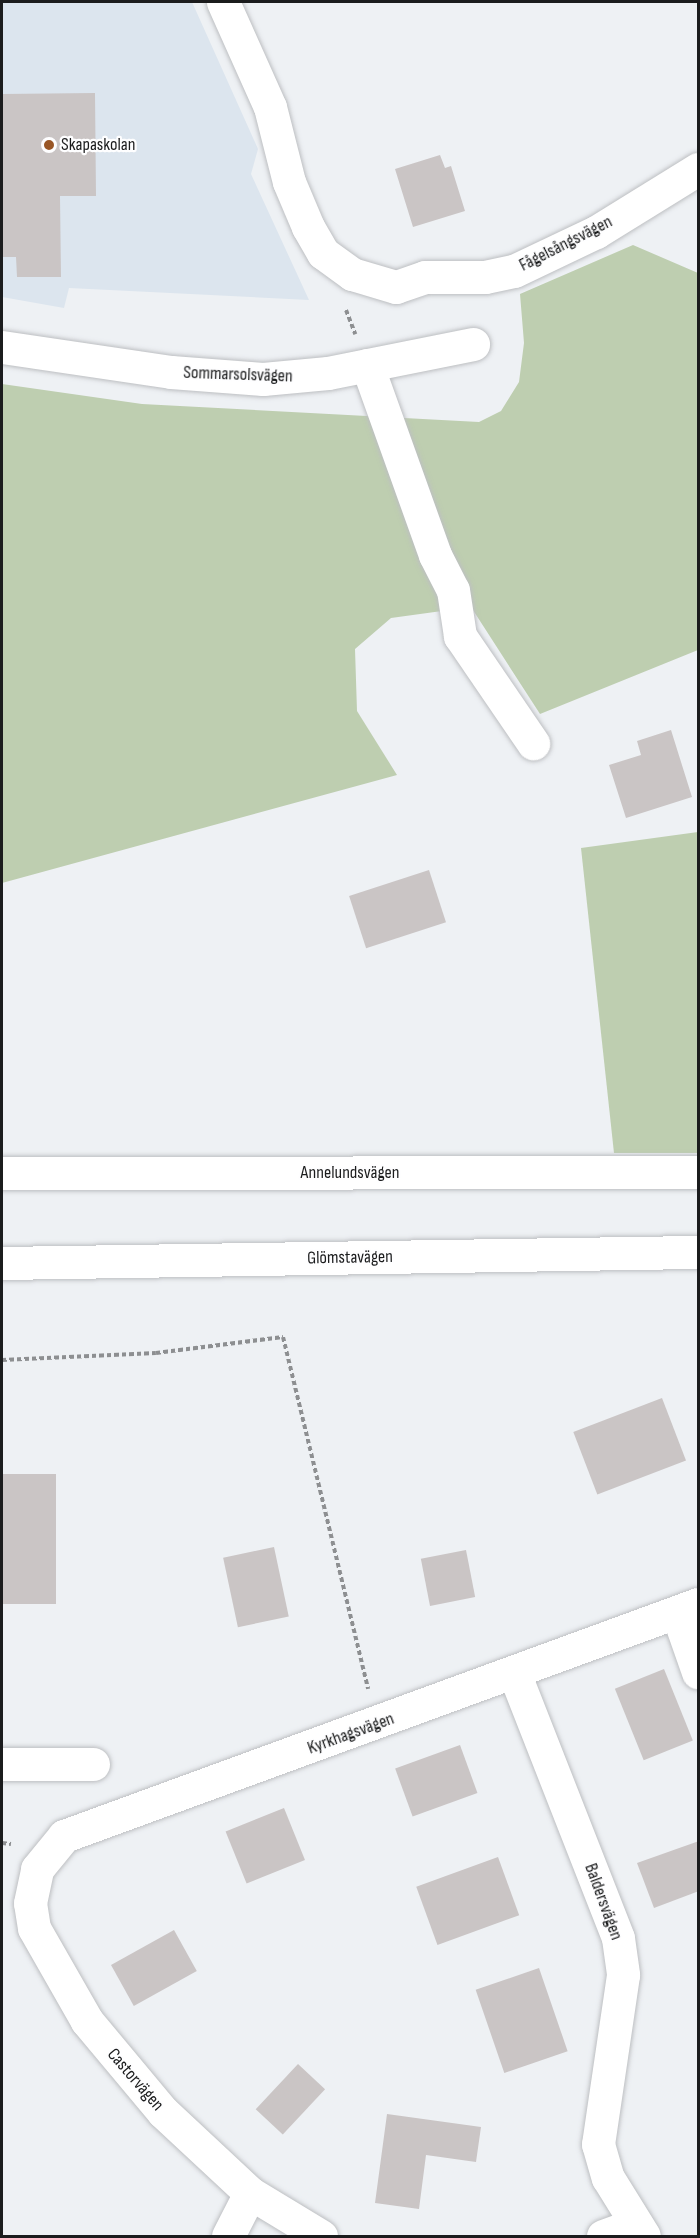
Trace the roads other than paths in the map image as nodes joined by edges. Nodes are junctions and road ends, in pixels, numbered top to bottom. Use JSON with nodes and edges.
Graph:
{"nodes":[{"id":1,"x":223,"y":2,"type":"edge"},
{"id":2,"x":699,"y":169,"type":"edge"},
{"id":3,"x":473,"y":344,"type":"dead end"},
{"id":4,"x":2,"y":347,"type":"edge"},
{"id":5,"x":367,"y":365,"type":"junction"},
{"id":6,"x":533,"y":743,"type":"dead end"},
{"id":7,"x":699,"y":1172,"type":"edge"},
{"id":8,"x":2,"y":1173,"type":"edge"},
{"id":9,"x":699,"y":1252,"type":"edge"},
{"id":10,"x":2,"y":1263,"type":"edge"},
{"id":11,"x":688,"y":1608,"type":"edge"},
{"id":12,"x":699,"y":1672,"type":"edge"},
{"id":13,"x":515,"y":1675,"type":"junction"},
{"id":14,"x":2,"y":1764,"type":"edge"},
{"id":15,"x":93,"y":1764,"type":"dead end"},
{"id":16,"x":37,"y":1869,"type":"joint"},
{"id":17,"x":250,"y":2193,"type":"junction"},
{"id":18,"x":639,"y":2230,"type":"edge"},
{"id":19,"x":228,"y":2236,"type":"edge"},
{"id":20,"x":321,"y":2236,"type":"edge"},
{"id":21,"x":603,"y":2236,"type":"edge"}],
"edges":[{"from":1,"to":2,"type":"street","name":"Fågelsångsvägen"},
{"from":3,"to":5,"type":"street","name":"Sommarsolsvägen"},
{"from":4,"to":5,"type":"street","name":"Sommarsolsvägen"},
{"from":5,"to":6,"type":"street"},
{"from":7,"to":8,"type":"street","name":"Annelundsvägen"},
{"from":9,"to":10,"type":"street","name":"Glömstavägen"},
{"from":11,"to":12,"type":"street","name":"Kyrkhagsvägen"},
{"from":11,"to":13,"type":"street","name":"Kyrkhagsvägen"},
{"from":13,"to":16,"type":"street","name":"Kyrkhagsvägen"},
{"from":13,"to":18,"type":"street","name":"Baldersvägen"},
{"from":14,"to":15,"type":"street"},
{"from":16,"to":17,"type":"street","name":"Castorvägen"},
{"from":17,"to":19,"type":"street"},
{"from":17,"to":20,"type":"street","name":"Castorvägen"},
{"from":18,"to":21,"type":"street"}]}
